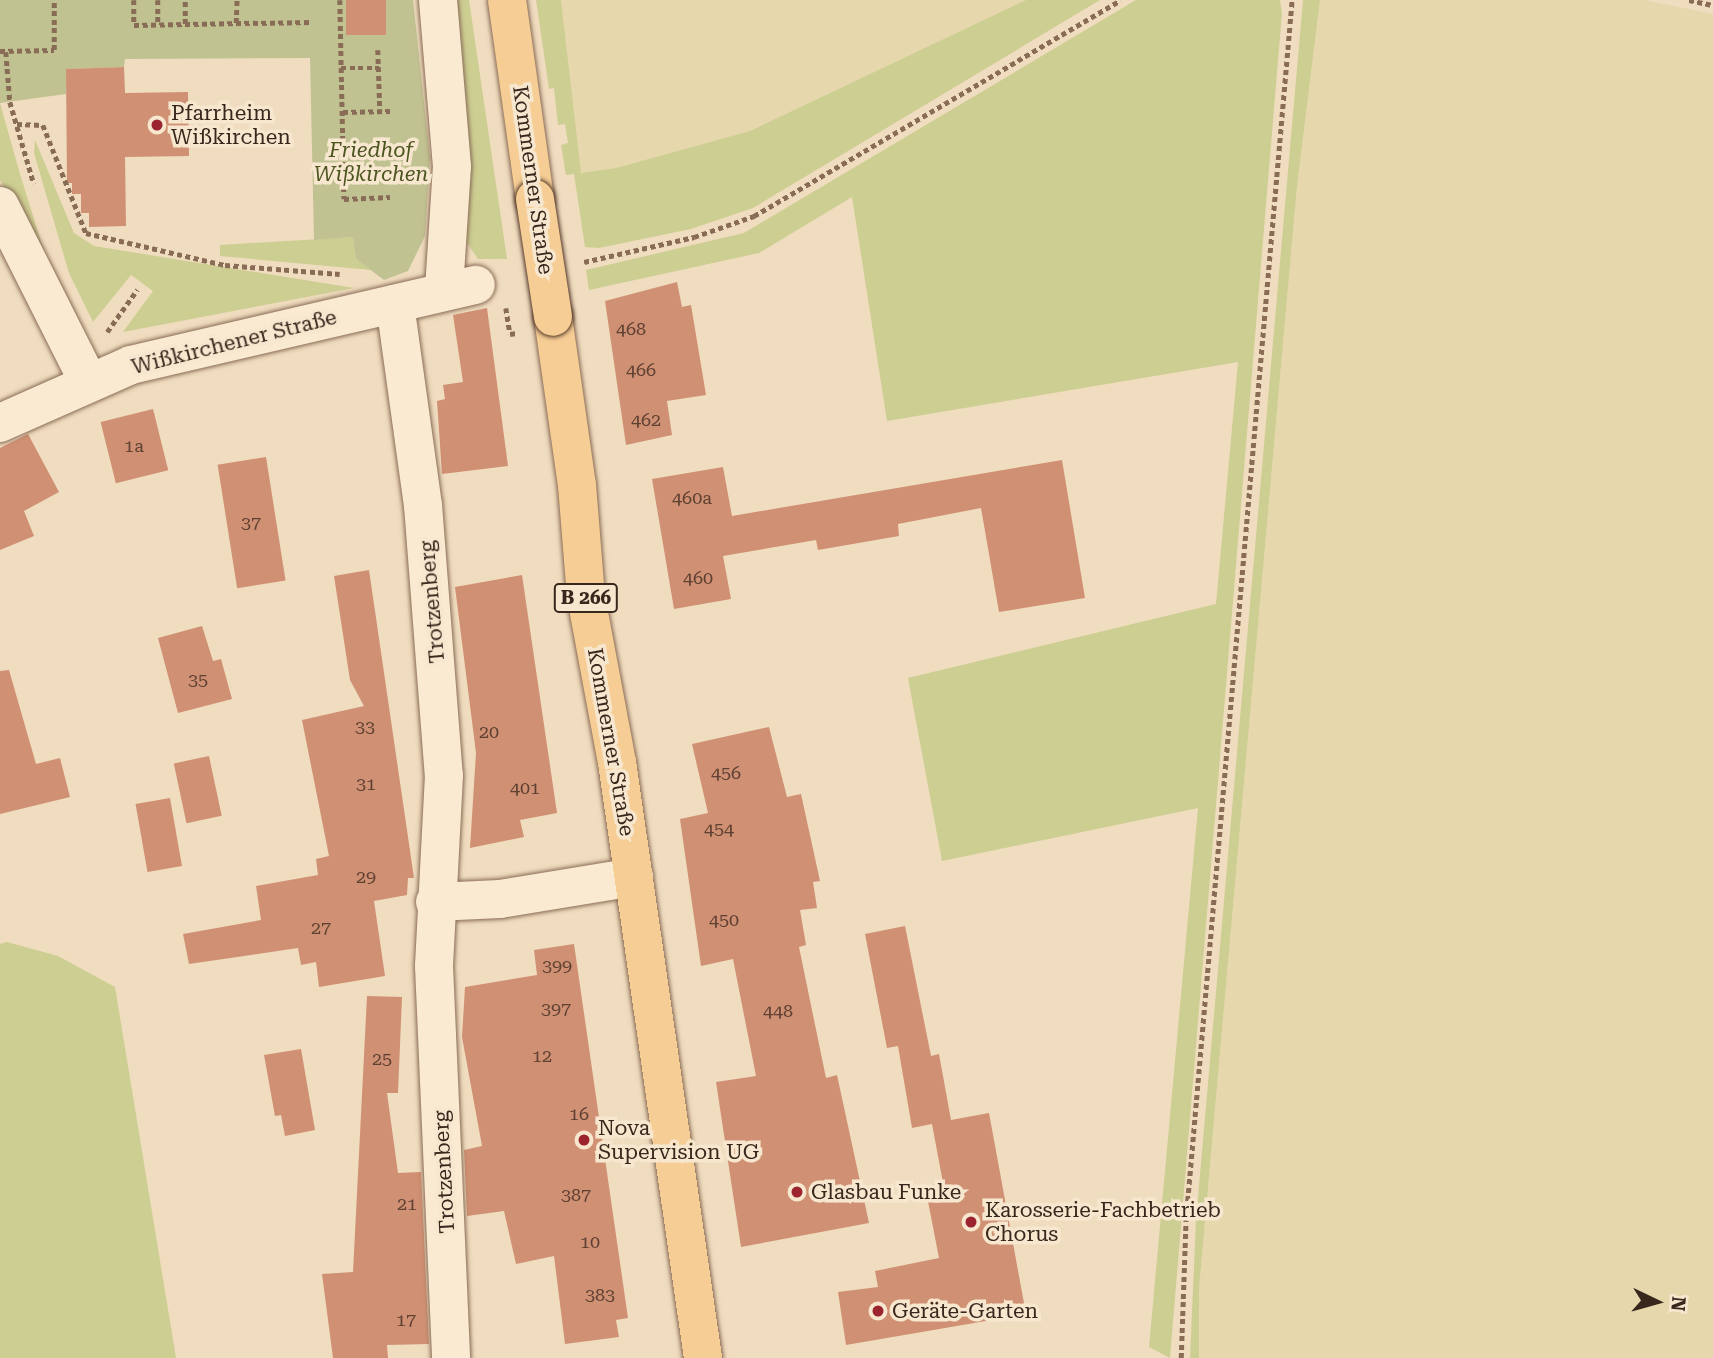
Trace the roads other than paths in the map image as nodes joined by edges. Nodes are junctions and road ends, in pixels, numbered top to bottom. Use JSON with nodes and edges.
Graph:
{"nodes":[{"id":1,"x":438,"y":0,"type":"edge"},
{"id":2,"x":507,"y":0,"type":"edge"},
{"id":3,"x":0,"y":206,"type":"edge"},
{"id":4,"x":395,"y":304,"type":"junction"},
{"id":5,"x":88,"y":381,"type":"junction"},
{"id":6,"x":0,"y":423,"type":"edge"},
{"id":7,"x":634,"y":877,"type":"junction"},
{"id":8,"x":435,"y":902,"type":"junction"},
{"id":9,"x":452,"y":1358,"type":"edge"},
{"id":10,"x":703,"y":1358,"type":"edge"}],
"edges":[{"from":1,"to":4,"type":"street","name":"Wißkirchener Straße"},
{"from":2,"to":7,"type":"main road","name":"Kommerner Straße","number":"B 266","bridge":true},
{"from":3,"to":5,"type":"street"},
{"from":4,"to":5,"type":"street","name":"Wißkirchener Straße"},
{"from":4,"to":8,"type":"street","name":"Trotzenberg"},
{"from":5,"to":6,"type":"street","name":"Wißkirchener Straße"},
{"from":7,"to":8,"type":"street"},
{"from":7,"to":10,"type":"main road","name":"Kommerner Straße","number":"B 266"},
{"from":8,"to":9,"type":"street","name":"Trotzenberg"}]}
